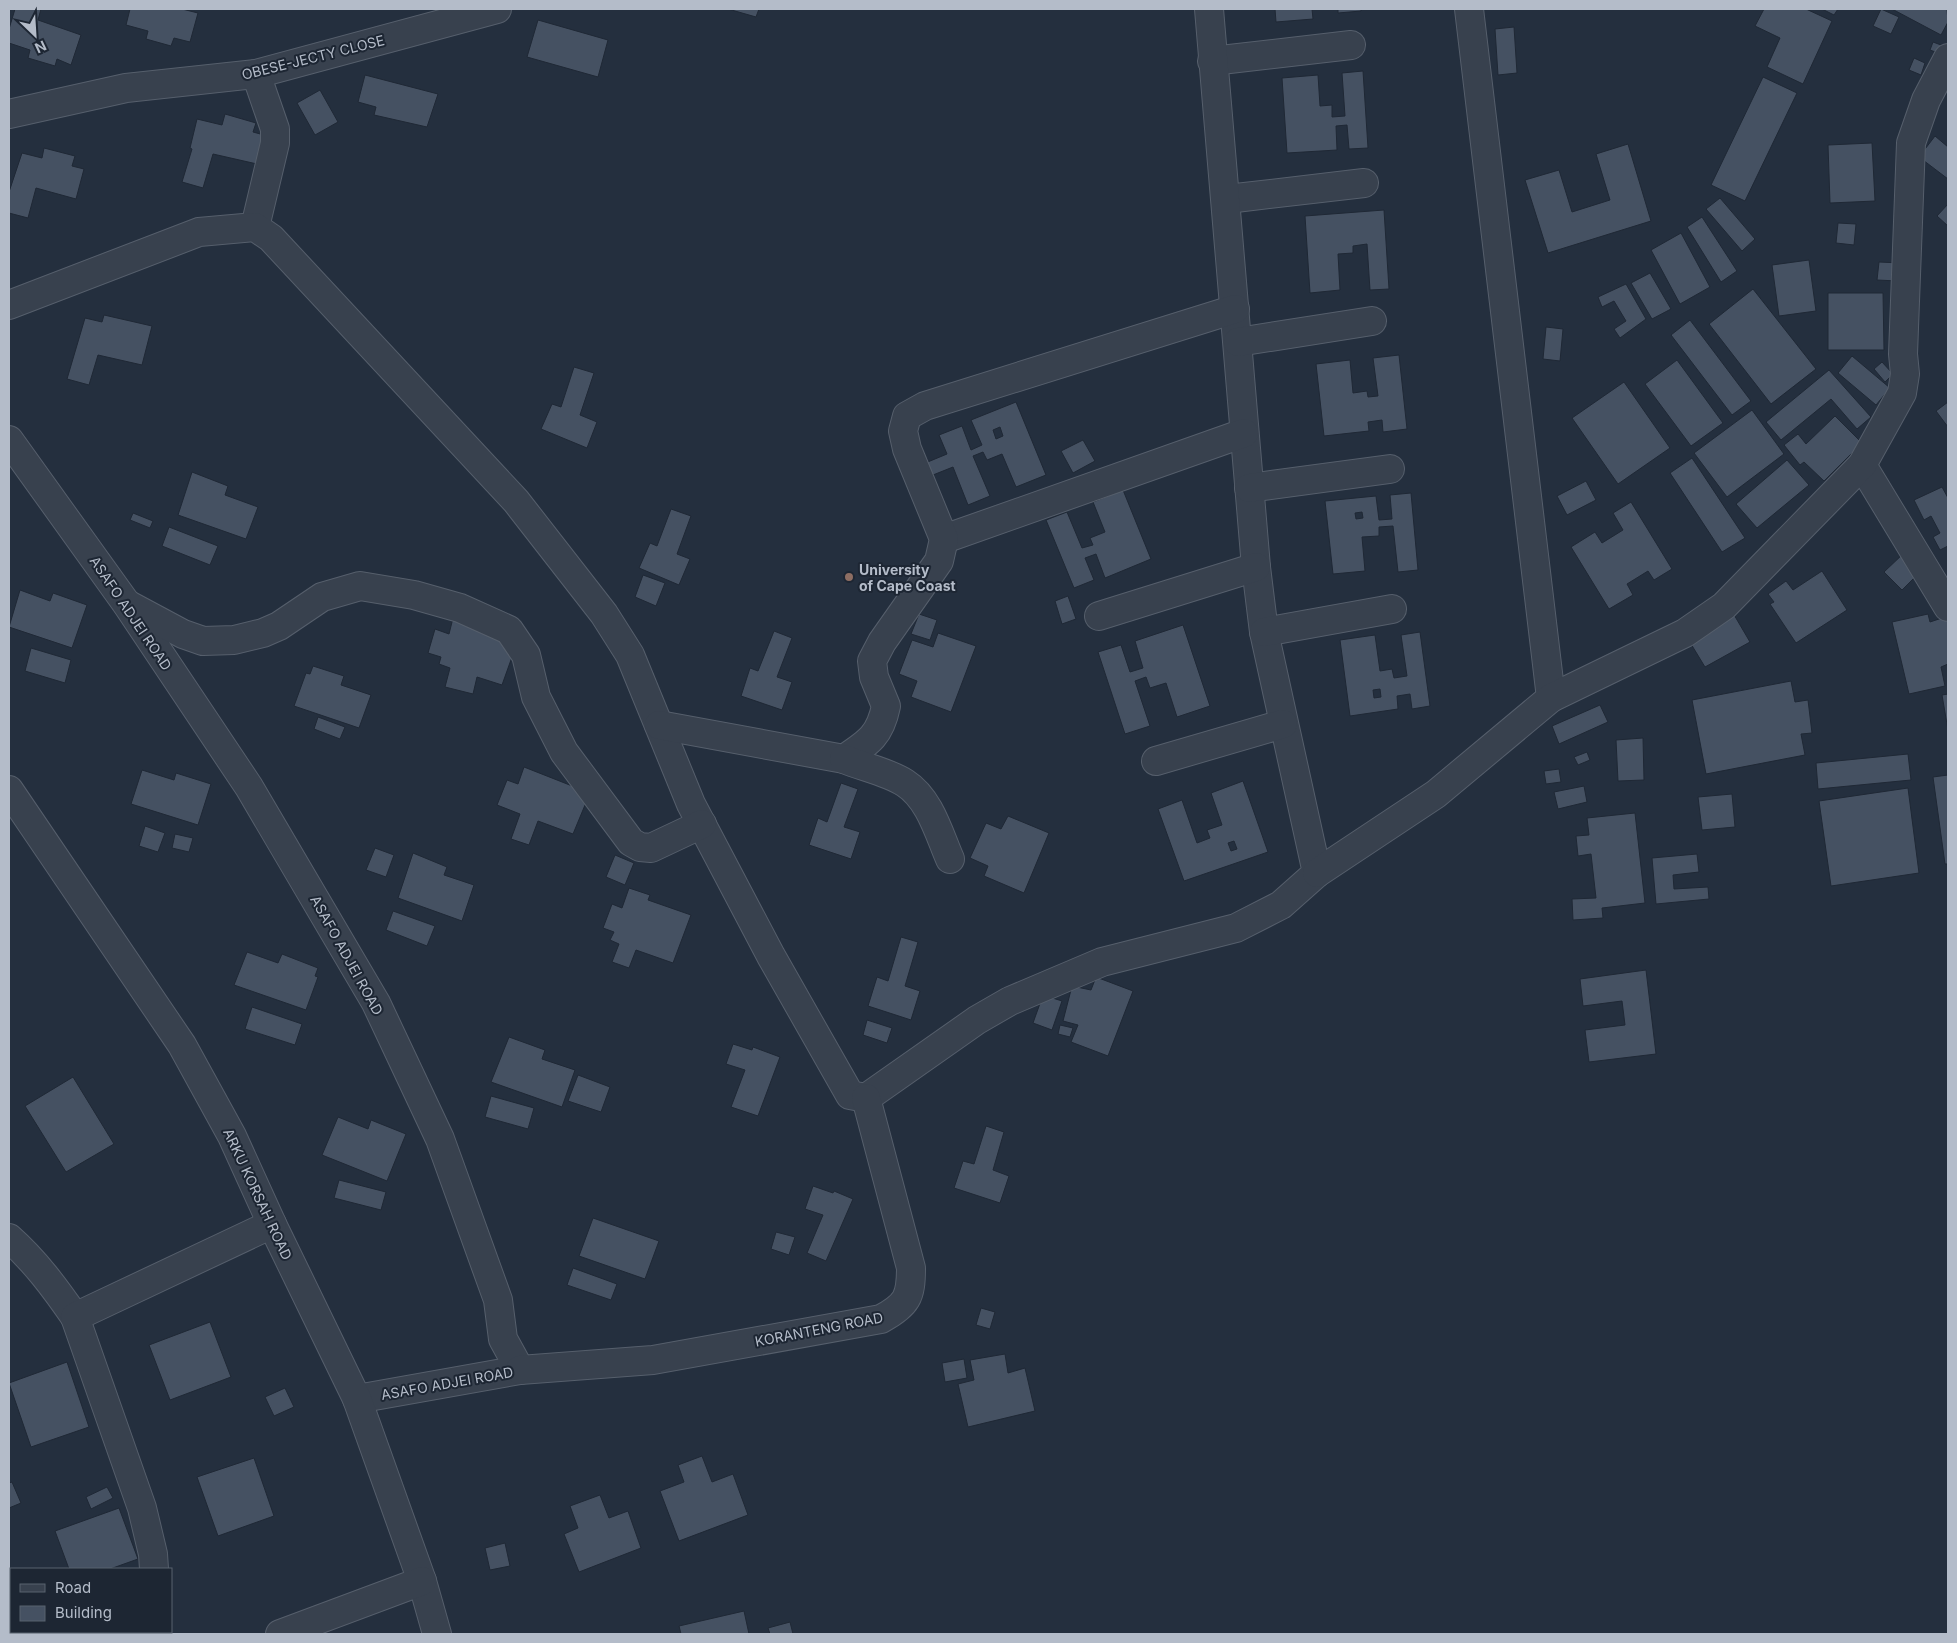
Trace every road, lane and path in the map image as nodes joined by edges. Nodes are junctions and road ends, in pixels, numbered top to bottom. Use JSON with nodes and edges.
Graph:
{"nodes":[{"id":1,"x":496,"y":9,"type":"edge"},
{"id":2,"x":1209,"y":9,"type":"edge"},
{"id":3,"x":1469,"y":9,"type":"edge"},
{"id":4,"x":1351,"y":45,"type":"dead end"},
{"id":5,"x":1948,"y":58,"type":"edge"},
{"id":6,"x":1212,"y":61,"type":"junction"},
{"id":7,"x":256,"y":74,"type":"junction"},
{"id":8,"x":9,"y":114,"type":"edge"},
{"id":9,"x":1364,"y":183,"type":"dead end"},
{"id":10,"x":1227,"y":200,"type":"junction"},
{"id":11,"x":256,"y":227,"type":"junction"},
{"id":12,"x":9,"y":305,"type":"edge"},
{"id":13,"x":1235,"y":309,"type":"junction"},
{"id":14,"x":1372,"y":321,"type":"dead end"},
{"id":15,"x":1238,"y":342,"type":"junction"},
{"id":16,"x":1244,"y":433,"type":"junction"},
{"id":17,"x":9,"y":440,"type":"edge"},
{"id":18,"x":1862,"y":465,"type":"junction"},
{"id":19,"x":1390,"y":469,"type":"dead end"},
{"id":20,"x":1249,"y":488,"type":"junction"},
{"id":21,"x":944,"y":539,"type":"junction"},
{"id":22,"x":1256,"y":567,"type":"junction"},
{"id":23,"x":126,"y":603,"type":"junction"},
{"id":24,"x":1948,"y":607,"type":"edge"},
{"id":25,"x":1392,"y":608,"type":"dead end"},
{"id":26,"x":1099,"y":616,"type":"dead end"},
{"id":27,"x":1264,"y":632,"type":"junction"},
{"id":28,"x":1550,"y":698,"type":"junction"},
{"id":29,"x":1283,"y":724,"type":"junction"},
{"id":30,"x":659,"y":725,"type":"junction"},
{"id":31,"x":844,"y":759,"type":"junction"},
{"id":32,"x":1156,"y":761,"type":"dead end"},
{"id":33,"x":9,"y":790,"type":"edge"},
{"id":34,"x":702,"y":824,"type":"junction"},
{"id":35,"x":950,"y":859,"type":"dead end"},
{"id":36,"x":1317,"y":873,"type":"junction"},
{"id":37,"x":866,"y":1098,"type":"junction"},
{"id":38,"x":272,"y":1224,"type":"junction"},
{"id":39,"x":9,"y":1238,"type":"edge"},
{"id":40,"x":76,"y":1317,"type":"junction"},
{"id":41,"x":520,"y":1370,"type":"junction"},
{"id":42,"x":357,"y":1399,"type":"junction"},
{"id":43,"x":154,"y":1568,"type":"edge"},
{"id":44,"x":422,"y":1580,"type":"junction"},
{"id":45,"x":280,"y":1634,"type":"edge"},
{"id":46,"x":437,"y":1634,"type":"edge"}],
"edges":[{"from":1,"to":7,"type":"street","name":"OBESE-JECTY CLOSE"},
{"from":2,"to":6,"type":"street"},
{"from":3,"to":28,"type":"street"},
{"from":4,"to":6,"type":"street"},
{"from":5,"to":18,"type":"street"},
{"from":6,"to":10,"type":"street"},
{"from":7,"to":8,"type":"street","name":"OBESE-JECTY CLOSE"},
{"from":7,"to":11,"type":"street"},
{"from":9,"to":10,"type":"street"},
{"from":10,"to":13,"type":"street"},
{"from":11,"to":12,"type":"street"},
{"from":11,"to":30,"type":"street"},
{"from":13,"to":15,"type":"street"},
{"from":13,"to":21,"type":"street"},
{"from":14,"to":15,"type":"street"},
{"from":15,"to":16,"type":"street"},
{"from":16,"to":20,"type":"street"},
{"from":16,"to":21,"type":"street"},
{"from":17,"to":23,"type":"street","name":"ASAFO ADJEI ROAD"},
{"from":18,"to":24,"type":"street"},
{"from":18,"to":28,"type":"street"},
{"from":19,"to":20,"type":"street"},
{"from":20,"to":22,"type":"street"},
{"from":21,"to":31,"type":"street"},
{"from":22,"to":26,"type":"street"},
{"from":22,"to":27,"type":"street"},
{"from":23,"to":34,"type":"street"},
{"from":23,"to":41,"type":"street","name":"ASAFO ADJEI ROAD"},
{"from":25,"to":27,"type":"street"},
{"from":27,"to":29,"type":"street"},
{"from":28,"to":36,"type":"street"},
{"from":29,"to":32,"type":"street"},
{"from":29,"to":36,"type":"street"},
{"from":30,"to":31,"type":"street"},
{"from":30,"to":34,"type":"street"},
{"from":31,"to":35,"type":"street"},
{"from":33,"to":38,"type":"street","name":"ARKU KORSAH ROAD"},
{"from":34,"to":37,"type":"street"},
{"from":36,"to":37,"type":"street"},
{"from":37,"to":41,"type":"street","name":"KORANTENG ROAD"},
{"from":38,"to":40,"type":"street"},
{"from":38,"to":42,"type":"street","name":"ARKU KORSAH ROAD"},
{"from":39,"to":40,"type":"street"},
{"from":40,"to":43,"type":"street"},
{"from":41,"to":42,"type":"street","name":"ASAFO ADJEI ROAD"},
{"from":42,"to":44,"type":"street","name":"ARKU KORSAH ROAD"},
{"from":44,"to":45,"type":"street"},
{"from":44,"to":46,"type":"street","name":"ARKU KORSAH ROAD"}]}
